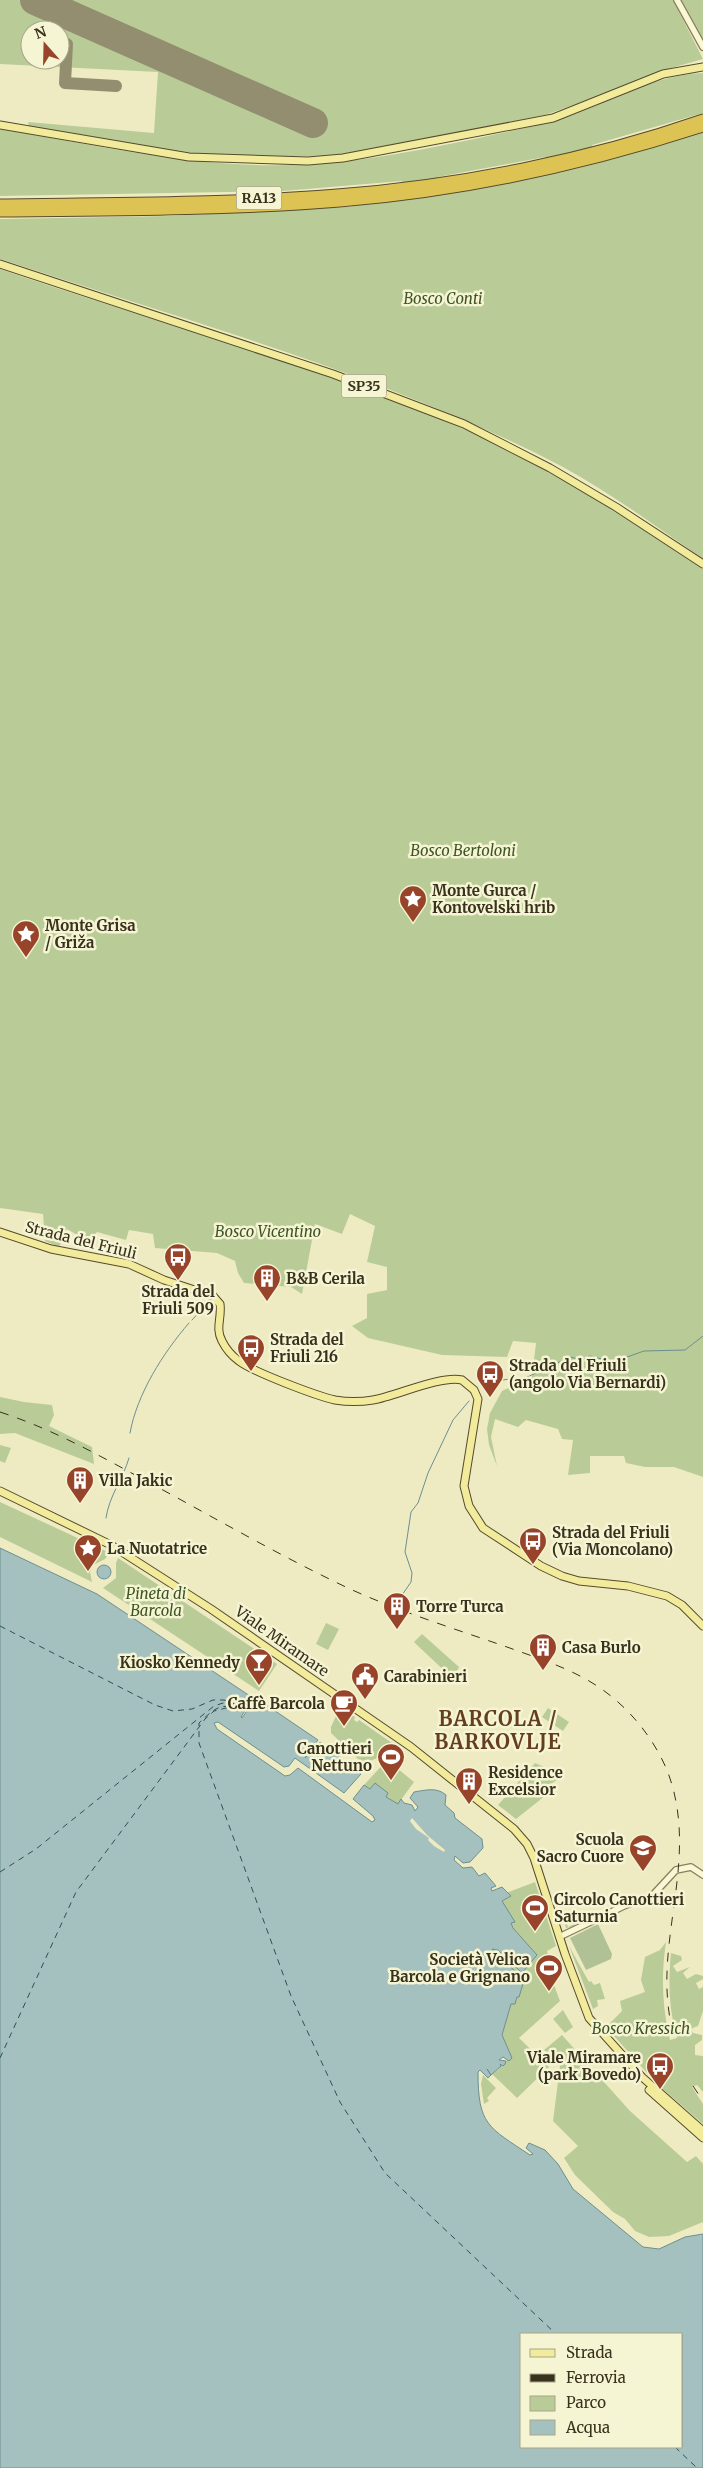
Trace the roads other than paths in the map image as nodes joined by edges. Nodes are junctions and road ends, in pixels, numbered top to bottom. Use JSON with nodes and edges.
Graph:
{"nodes":[{"id":1,"x":678,"y":0,"type":"edge"},
{"id":2,"x":703,"y":47,"type":"edge"},
{"id":3,"x":703,"y":67,"type":"edge"},
{"id":4,"x":703,"y":119,"type":"edge"},
{"id":5,"x":0,"y":125,"type":"edge"},
{"id":6,"x":703,"y":127,"type":"edge"},
{"id":7,"x":595,"y":154,"type":"junction"},
{"id":8,"x":403,"y":191,"type":"junction"},
{"id":9,"x":0,"y":200,"type":"edge"},
{"id":10,"x":80,"y":203,"type":"junction"},
{"id":11,"x":0,"y":204,"type":"edge"},
{"id":12,"x":0,"y":212,"type":"edge"},
{"id":13,"x":0,"y":264,"type":"edge"},
{"id":14,"x":703,"y":564,"type":"edge"},
{"id":15,"x":0,"y":1232,"type":"edge"},
{"id":16,"x":0,"y":1491,"type":"edge"},
{"id":17,"x":703,"y":1626,"type":"edge"},
{"id":18,"x":703,"y":1875,"type":"edge"},
{"id":19,"x":559,"y":1937,"type":"junction"},
{"id":20,"x":625,"y":2060,"type":"junction"},
{"id":21,"x":703,"y":2131,"type":"edge"},
{"id":22,"x":703,"y":2138,"type":"edge"}],
"edges":[{"from":1,"to":2,"type":"street"},
{"from":3,"to":5,"type":"main road"},
{"from":4,"to":7,"type":"highway","number":"RA13"},
{"from":6,"to":7,"type":"highway","number":"RA13"},
{"from":7,"to":8,"type":"highway","number":"RA13"},
{"from":8,"to":10,"type":"highway","number":"RA13"},
{"from":8,"to":12,"type":"highway"},
{"from":9,"to":10,"type":"highway"},
{"from":10,"to":11,"type":"highway","number":"RA13"},
{"from":13,"to":14,"type":"main road","number":"SP35"},
{"from":15,"to":17,"type":"main road","name":"Strada del Friuli"},
{"from":16,"to":19,"type":"main road","name":"Viale Miramare"},
{"from":18,"to":19,"type":"street"},
{"from":19,"to":20,"type":"main road","name":"Viale Miramare"},
{"from":20,"to":21,"type":"main road","name":"Viale Miramare"},
{"from":20,"to":22,"type":"main road","name":"Viale Miramare"}]}
